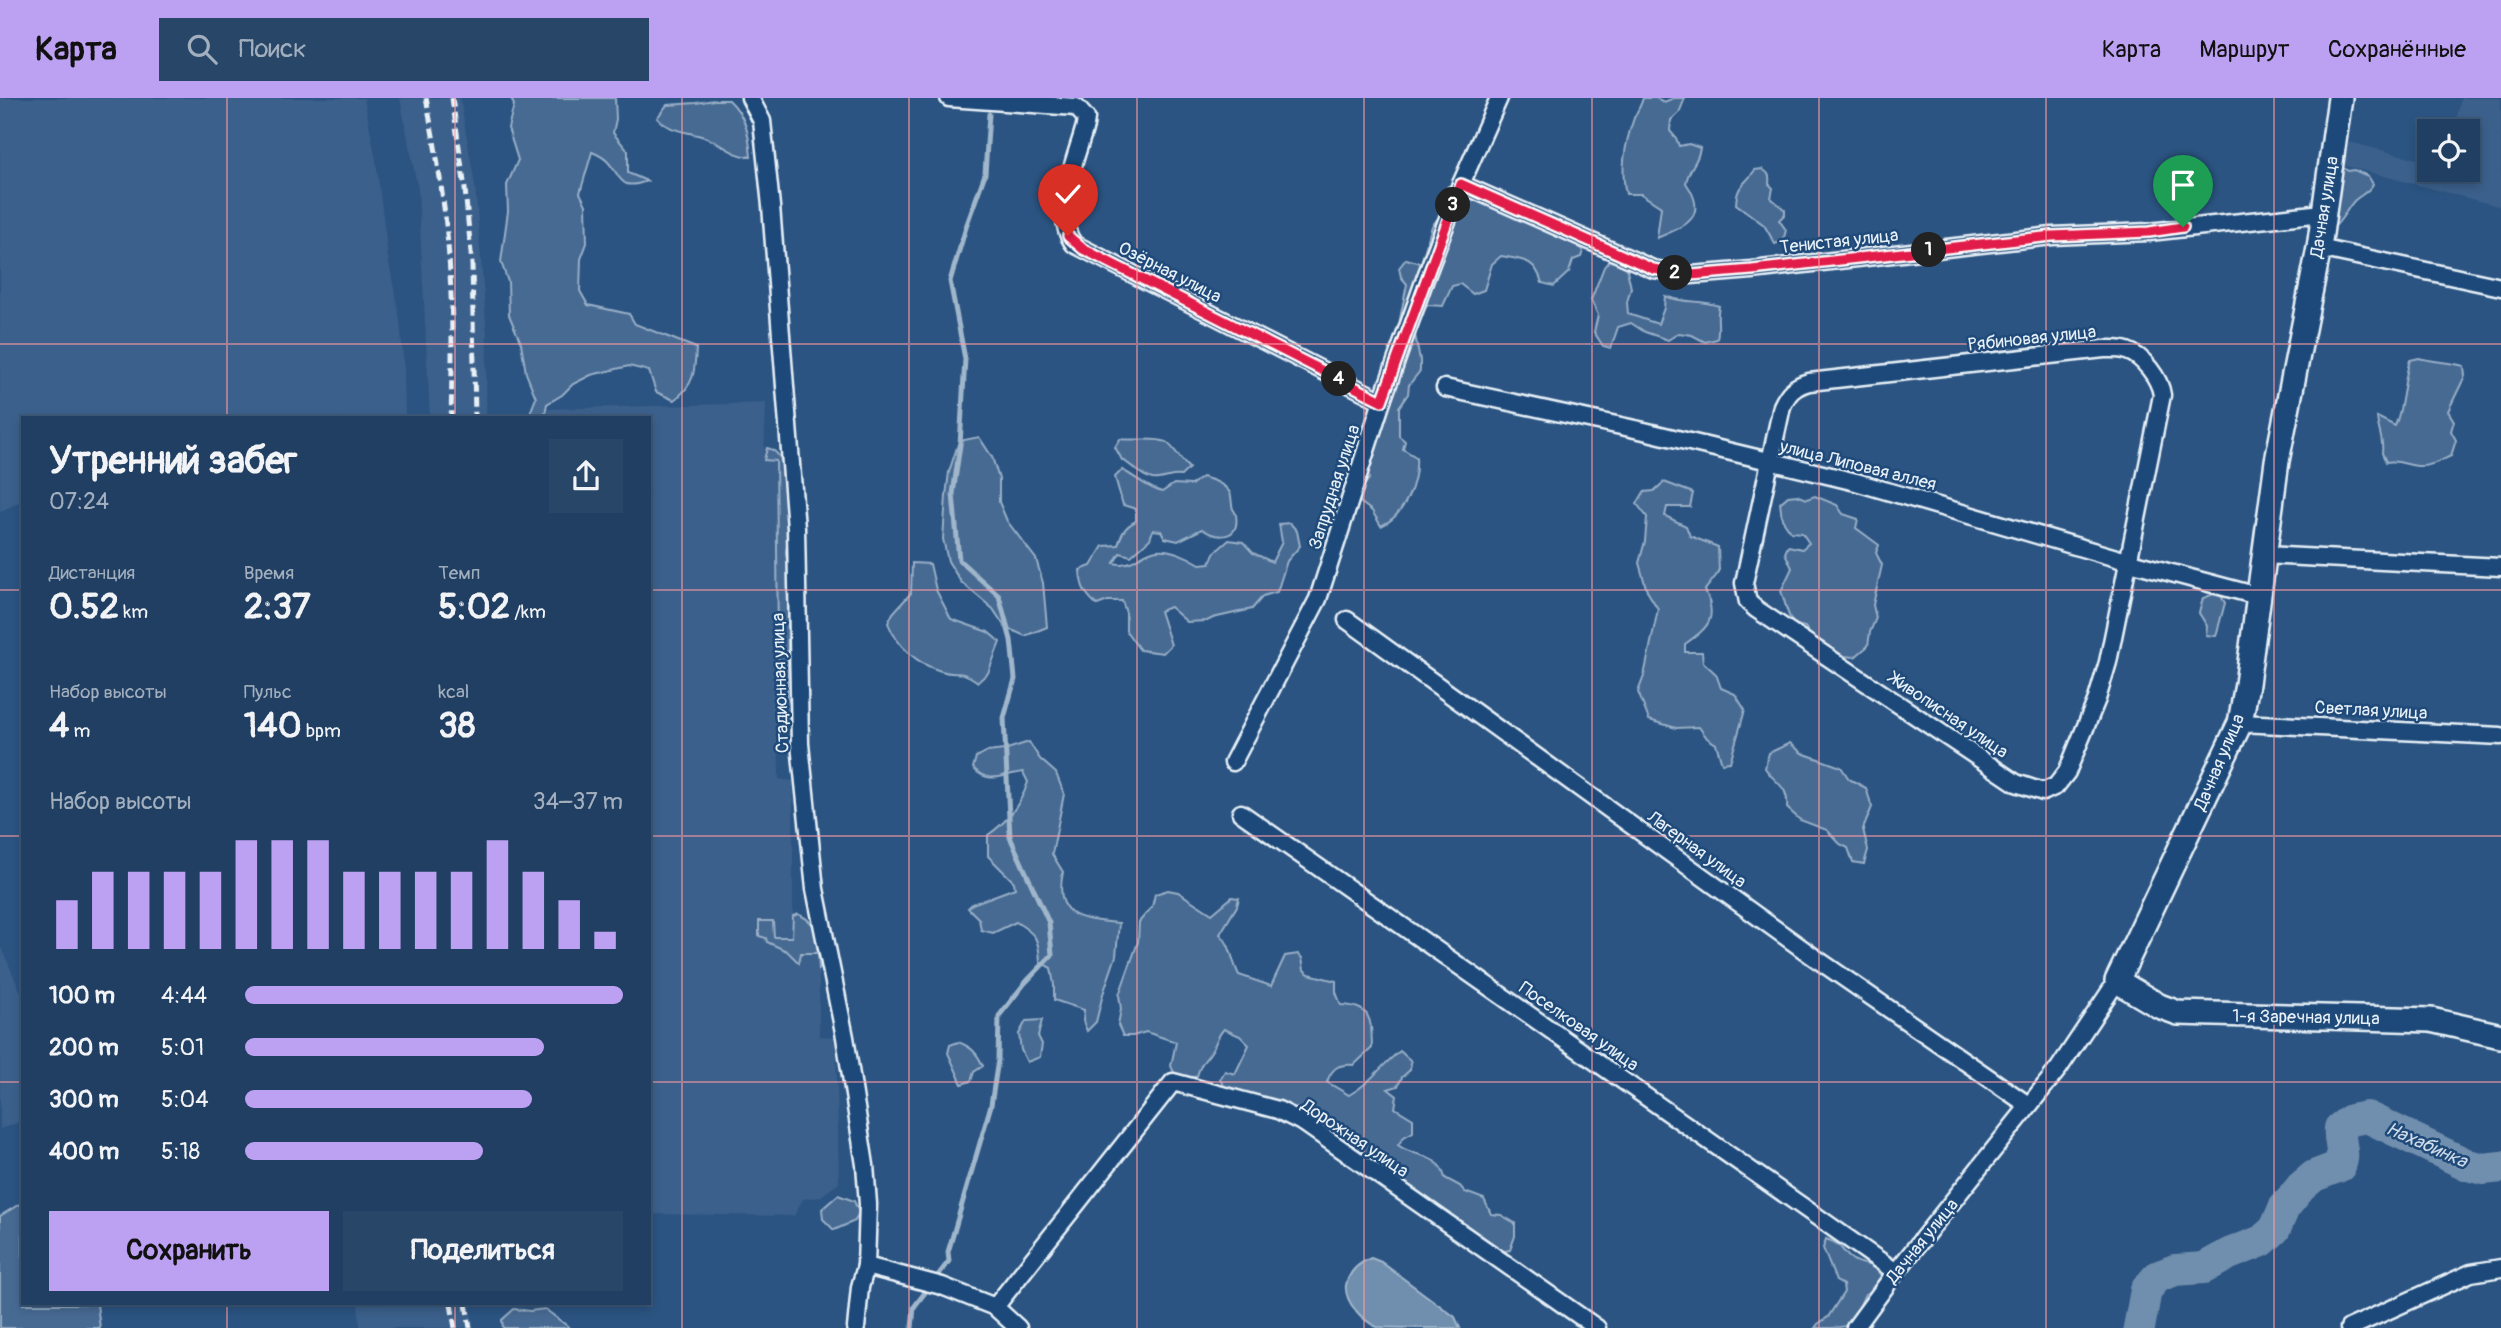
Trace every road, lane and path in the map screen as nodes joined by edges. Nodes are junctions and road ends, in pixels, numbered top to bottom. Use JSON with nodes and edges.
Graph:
{"nodes":[{"id":1,"x":750,"y":98,"type":"edge"},
{"id":2,"x":949,"y":98,"type":"edge"},
{"id":3,"x":1499,"y":98,"type":"edge"},
{"id":4,"x":2340,"y":98,"type":"edge"},
{"id":5,"x":1461,"y":184,"type":"junction"},
{"id":6,"x":2323,"y":213,"type":"junction"},
{"id":7,"x":2319,"y":248,"type":"junction"},
{"id":8,"x":2501,"y":287,"type":"edge"},
{"id":9,"x":1445,"y":388,"type":"dead end"},
{"id":10,"x":1382,"y":401,"type":"junction"},
{"id":11,"x":1770,"y":461,"type":"junction"},
{"id":12,"x":2264,"y":555,"type":"junction"},
{"id":13,"x":2130,"y":562,"type":"junction"},
{"id":14,"x":2501,"y":567,"type":"edge"},
{"id":15,"x":2258,"y":596,"type":"junction"},
{"id":16,"x":1347,"y":620,"type":"dead end"},
{"id":17,"x":2239,"y":723,"type":"junction"},
{"id":18,"x":2501,"y":736,"type":"edge"},
{"id":19,"x":1233,"y":762,"type":"dead end"},
{"id":20,"x":1241,"y":813,"type":"dead end"},
{"id":21,"x":2117,"y":981,"type":"junction"},
{"id":22,"x":2501,"y":1036,"type":"edge"},
{"id":23,"x":2028,"y":1105,"type":"junction"},
{"id":24,"x":866,"y":1266,"type":"junction"},
{"id":25,"x":2501,"y":1268,"type":"edge"},
{"id":26,"x":1896,"y":1272,"type":"junction"},
{"id":27,"x":995,"y":1307,"type":"junction"},
{"id":28,"x":856,"y":1328,"type":"edge"},
{"id":29,"x":1017,"y":1328,"type":"edge"},
{"id":30,"x":1597,"y":1328,"type":"edge"},
{"id":31,"x":1855,"y":1328,"type":"edge"},
{"id":32,"x":2349,"y":1328,"type":"edge"}],
"edges":[{"from":1,"to":24,"type":"street","name":"Стадионная улица"},
{"from":2,"to":10,"type":"street","name":"Озёрная улица"},
{"from":3,"to":5,"type":"street","name":"Запрудная улица"},
{"from":4,"to":6,"type":"street","name":"Дачная улица"},
{"from":5,"to":6,"type":"street","name":"Тенистая улица"},
{"from":5,"to":10,"type":"street","name":"Запрудная улица"},
{"from":6,"to":7,"type":"street","name":"Дачная улица"},
{"from":7,"to":8,"type":"street"},
{"from":7,"to":12,"type":"street","name":"Дачная улица"},
{"from":9,"to":11,"type":"street","name":"улица Липовая аллея"},
{"from":10,"to":19,"type":"street","name":"Запрудная улица"},
{"from":11,"to":13,"type":"street","name":"улица Липовая аллея"},
{"from":11,"to":13,"type":"street","name":"Рябиновая улица"},
{"from":11,"to":13,"type":"street","name":"Живописная улица"},
{"from":12,"to":14,"type":"street"},
{"from":12,"to":15,"type":"street","name":"Дачная улица"},
{"from":13,"to":15,"type":"street","name":"улица Липовая аллея"},
{"from":15,"to":17,"type":"street","name":"Дачная улица"},
{"from":16,"to":23,"type":"street","name":"Лагерная улица"},
{"from":17,"to":18,"type":"street","name":"Светлая улица"},
{"from":17,"to":21,"type":"street","name":"Дачная улица"},
{"from":20,"to":26,"type":"street","name":"Поселковая улица"},
{"from":21,"to":22,"type":"street","name":"1-я Заречная улица"},
{"from":21,"to":23,"type":"street","name":"Дачная улица"},
{"from":23,"to":26,"type":"street","name":"Дачная улица"},
{"from":24,"to":27,"type":"street"},
{"from":24,"to":28,"type":"street","name":"Стадионная улица"},
{"from":25,"to":32,"type":"street"},
{"from":26,"to":31,"type":"street","name":"Дачная улица"},
{"from":27,"to":29,"type":"street"},
{"from":27,"to":30,"type":"street","name":"Дорожная улица"}]}
